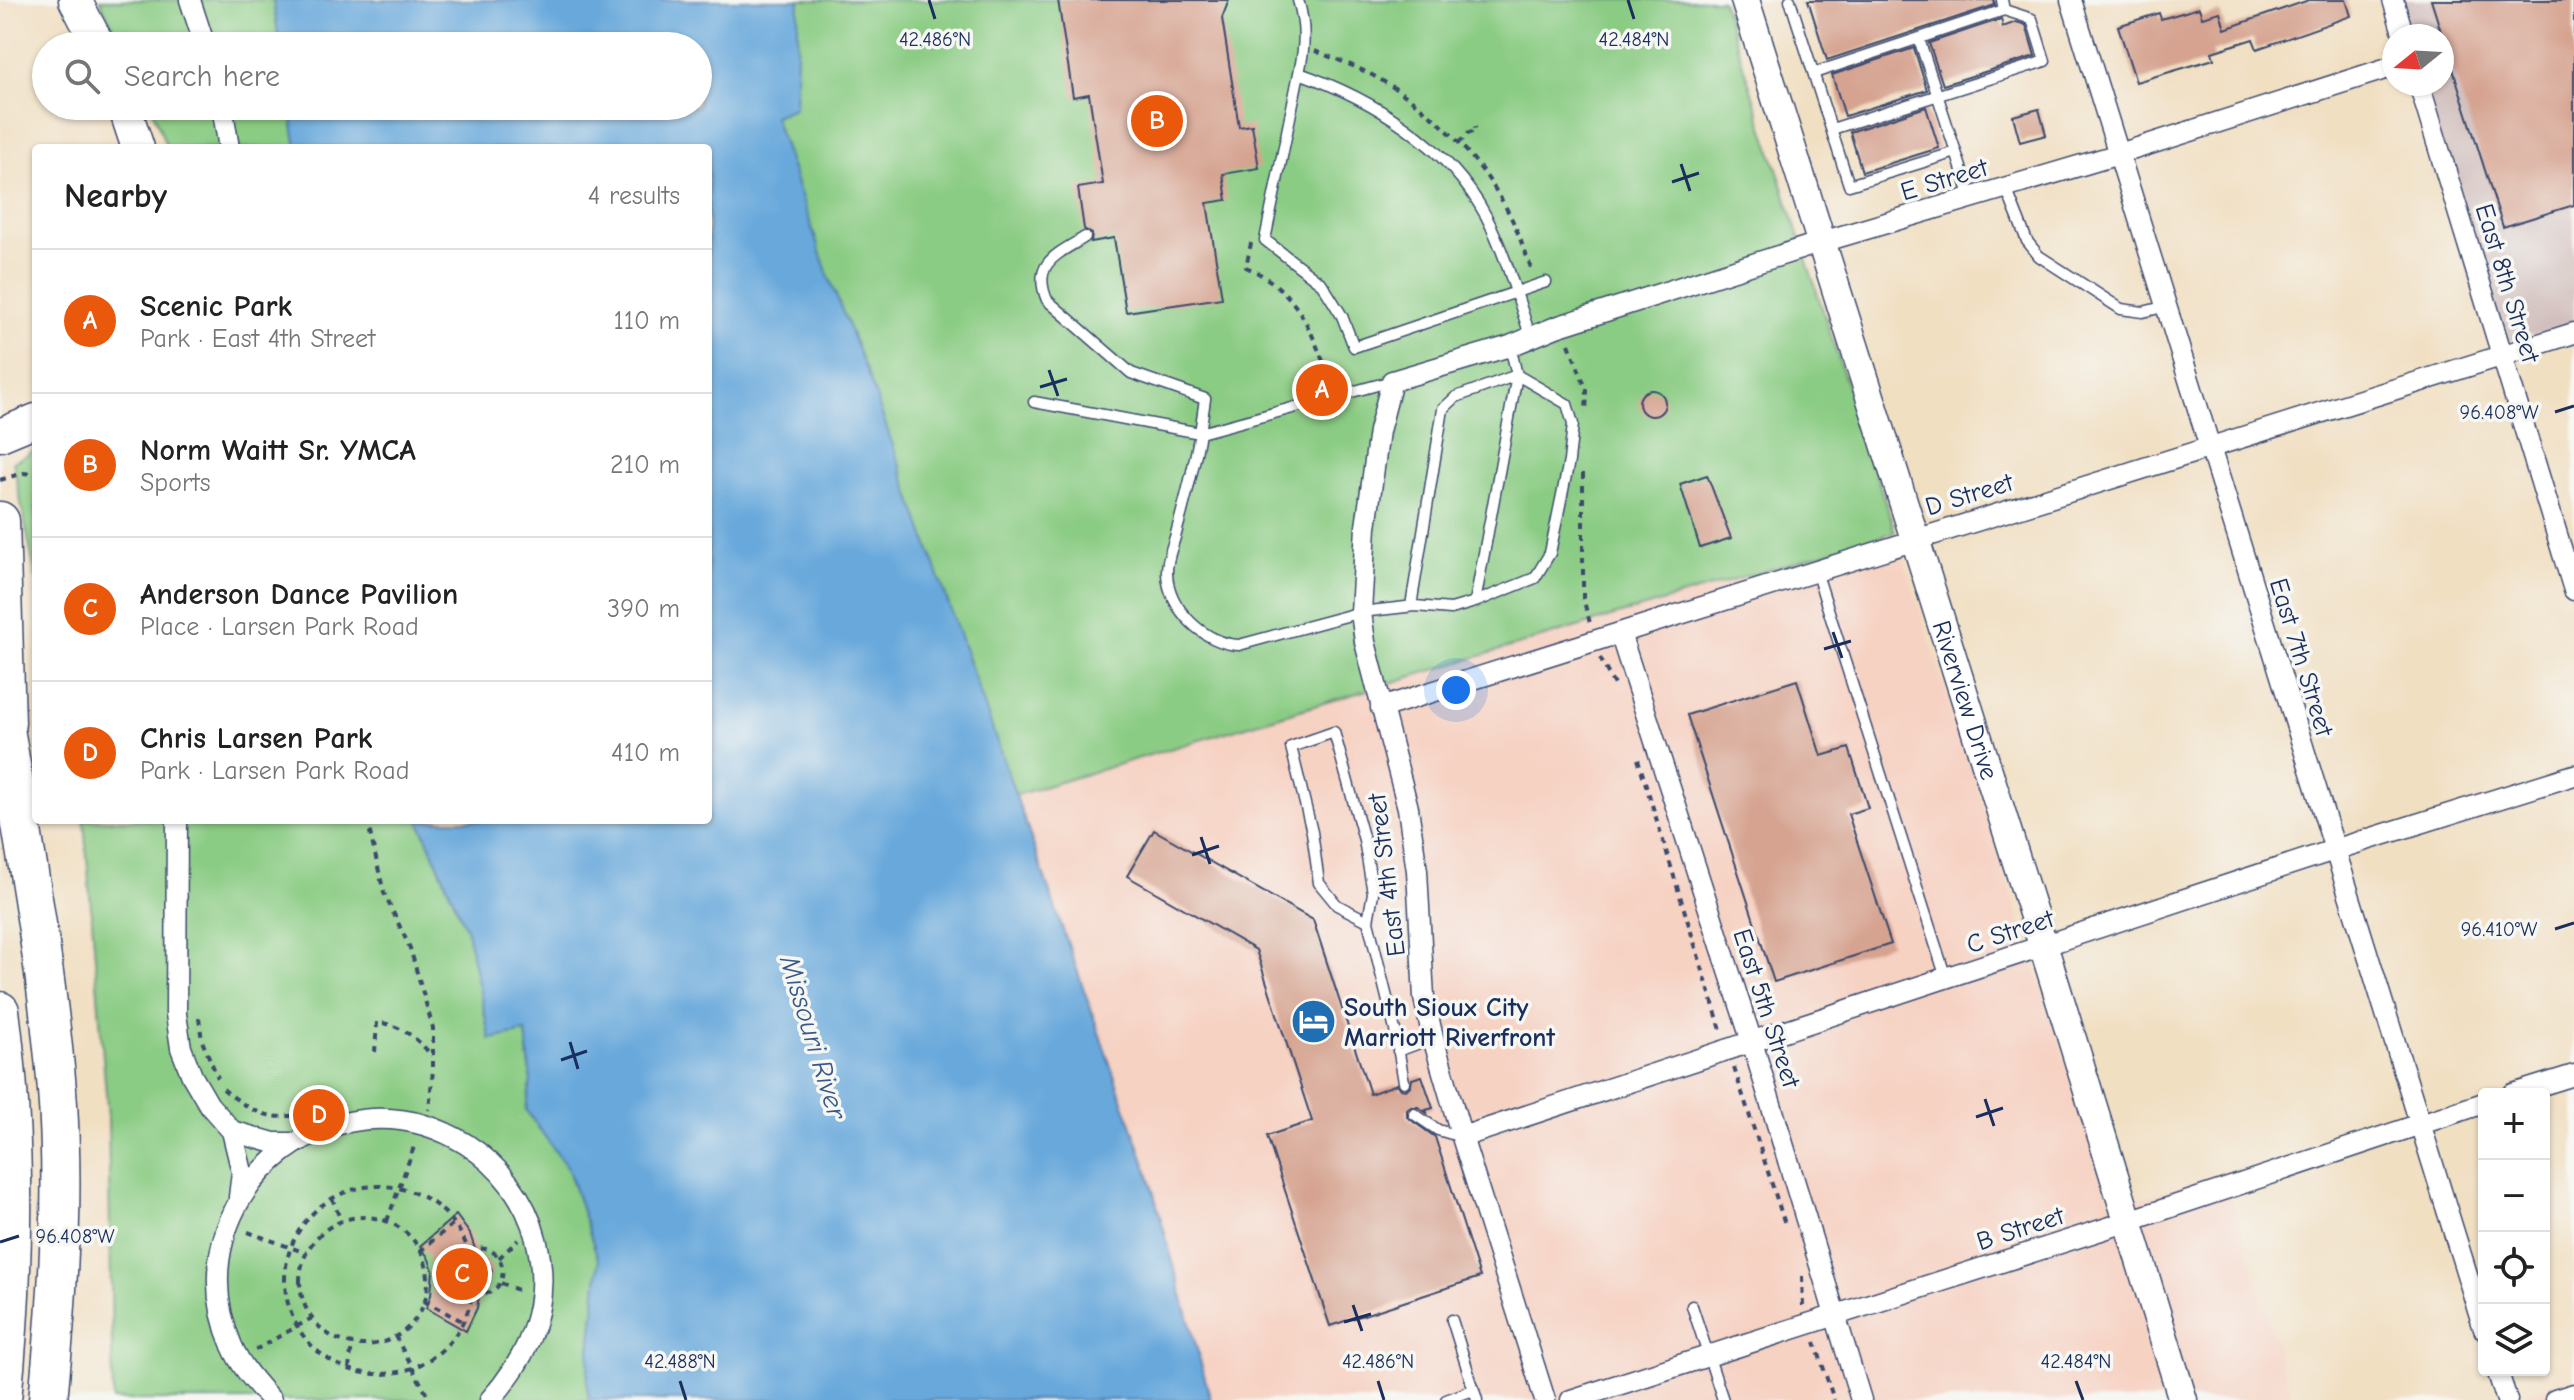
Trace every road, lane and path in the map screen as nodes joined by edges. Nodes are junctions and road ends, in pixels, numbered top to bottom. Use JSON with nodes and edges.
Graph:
{"nodes":[{"id":1,"x":75,"y":0,"type":"edge"},
{"id":2,"x":190,"y":0,"type":"edge"},
{"id":3,"x":1298,"y":0,"type":"edge"},
{"id":4,"x":1745,"y":0,"type":"edge"},
{"id":5,"x":1790,"y":0,"type":"edge"},
{"id":6,"x":2071,"y":0,"type":"edge"},
{"id":7,"x":2393,"y":0,"type":"edge"},
{"id":8,"x":2003,"y":5,"type":"edge"},
{"id":9,"x":2400,"y":24,"type":"edge"},
{"id":10,"x":92,"y":32,"type":"edge"},
{"id":11,"x":200,"y":32,"type":"edge"},
{"id":12,"x":1919,"y":39,"type":"junction"},
{"id":13,"x":1305,"y":47,"type":"junction"},
{"id":14,"x":2382,"y":70,"type":"edge"},
{"id":15,"x":1299,"y":73,"type":"junction"},
{"id":16,"x":1814,"y":73,"type":"junction"},
{"id":17,"x":1937,"y":96,"type":"junction"},
{"id":18,"x":2423,"y":96,"type":"edge"},
{"id":19,"x":129,"y":120,"type":"edge"},
{"id":20,"x":224,"y":120,"type":"edge"},
{"id":21,"x":1475,"y":127,"type":"dead end"},
{"id":22,"x":1832,"y":129,"type":"junction"},
{"id":23,"x":1458,"y":143,"type":"junction"},
{"id":24,"x":137,"y":144,"type":"edge"},
{"id":25,"x":228,"y":144,"type":"edge"},
{"id":26,"x":1956,"y":152,"type":"junction"},
{"id":27,"x":2119,"y":154,"type":"junction"},
{"id":28,"x":2006,"y":188,"type":"junction"},
{"id":29,"x":1971,"y":198,"type":"junction"},
{"id":30,"x":1085,"y":237,"type":"dead end"},
{"id":31,"x":1822,"y":242,"type":"junction"},
{"id":32,"x":1542,"y":284,"type":"joint"},
{"id":33,"x":1516,"y":294,"type":"junction"},
{"id":34,"x":2167,"y":306,"type":"junction"},
{"id":35,"x":1556,"y":327,"type":"junction"},
{"id":36,"x":2574,"y":333,"type":"edge"},
{"id":37,"x":1531,"y":338,"type":"junction"},
{"id":38,"x":1510,"y":346,"type":"junction"},
{"id":39,"x":2503,"y":354,"type":"junction"},
{"id":40,"x":1517,"y":375,"type":"junction"},
{"id":41,"x":1392,"y":381,"type":"junction"},
{"id":42,"x":1034,"y":402,"type":"dead end"},
{"id":43,"x":32,"y":422,"type":"edge"},
{"id":44,"x":1586,"y":422,"type":"dead end"},
{"id":45,"x":1200,"y":433,"type":"junction"},
{"id":46,"x":0,"y":435,"type":"edge"},
{"id":47,"x":2210,"y":445,"type":"junction"},
{"id":48,"x":1583,"y":469,"type":"dead end"},
{"id":49,"x":32,"y":474,"type":"edge"},
{"id":50,"x":0,"y":480,"type":"edge"},
{"id":51,"x":1,"y":529,"type":"edge"},
{"id":52,"x":1913,"y":539,"type":"junction"},
{"id":53,"x":1816,"y":571,"type":"junction"},
{"id":54,"x":2574,"y":590,"type":"edge"},
{"id":55,"x":1475,"y":602,"type":"junction"},
{"id":56,"x":1411,"y":606,"type":"junction"},
{"id":57,"x":1361,"y":612,"type":"junction"},
{"id":58,"x":1620,"y":633,"type":"junction"},
{"id":59,"x":1595,"y":641,"type":"junction"},
{"id":60,"x":1619,"y":694,"type":"dead end"},
{"id":61,"x":1381,"y":708,"type":"junction"},
{"id":62,"x":3,"y":716,"type":"edge"},
{"id":63,"x":1637,"y":755,"type":"dead end"},
{"id":64,"x":2574,"y":775,"type":"edge"},
{"id":65,"x":177,"y":824,"type":"edge"},
{"id":66,"x":368,"y":824,"type":"edge"},
{"id":67,"x":2334,"y":850,"type":"junction"},
{"id":68,"x":1368,"y":921,"type":"junction"},
{"id":69,"x":2044,"y":948,"type":"junction"},
{"id":70,"x":1946,"y":978,"type":"junction"},
{"id":71,"x":0,"y":1011,"type":"edge"},
{"id":72,"x":1433,"y":1038,"type":"junction"},
{"id":73,"x":1752,"y":1042,"type":"junction"},
{"id":74,"x":1728,"y":1050,"type":"junction"},
{"id":75,"x":1398,"y":1051,"type":"junction"},
{"id":76,"x":375,"y":1052,"type":"dead end"},
{"id":77,"x":434,"y":1058,"type":"junction"},
{"id":78,"x":2574,"y":1075,"type":"edge"},
{"id":79,"x":1404,"y":1082,"type":"dead end"},
{"id":80,"x":2532,"y":1088,"type":"edge"},
{"id":81,"x":57,"y":1093,"type":"junction"},
{"id":82,"x":2478,"y":1105,"type":"edge"},
{"id":83,"x":1414,"y":1114,"type":"dead end"},
{"id":84,"x":426,"y":1118,"type":"junction"},
{"id":85,"x":2419,"y":1124,"type":"junction"},
{"id":86,"x":232,"y":1131,"type":"junction"},
{"id":87,"x":1462,"y":1137,"type":"junction"},
{"id":88,"x":293,"y":1143,"type":"junction"},
{"id":89,"x":398,"y":1187,"type":"junction"},
{"id":90,"x":332,"y":1198,"type":"junction"},
{"id":91,"x":237,"y":1204,"type":"junction"},
{"id":92,"x":341,"y":1221,"type":"junction"},
{"id":93,"x":387,"y":1221,"type":"junction"},
{"id":94,"x":2126,"y":1222,"type":"junction"},
{"id":95,"x":454,"y":1223,"type":"junction"},
{"id":96,"x":228,"y":1224,"type":"junction"},
{"id":97,"x":1786,"y":1229,"type":"dead end"},
{"id":98,"x":291,"y":1247,"type":"junction"},
{"id":99,"x":420,"y":1251,"type":"junction"},
{"id":100,"x":469,"y":1251,"type":"junction"},
{"id":101,"x":306,"y":1253,"type":"junction"},
{"id":102,"x":1801,"y":1268,"type":"dead end"},
{"id":103,"x":473,"y":1293,"type":"junction"},
{"id":104,"x":424,"y":1301,"type":"junction"},
{"id":105,"x":1692,"y":1306,"type":"dead end"},
{"id":106,"x":1803,"y":1307,"type":"dead end"},
{"id":107,"x":2478,"y":1310,"type":"edge"},
{"id":108,"x":1835,"y":1314,"type":"junction"},
{"id":109,"x":312,"y":1318,"type":"junction"},
{"id":110,"x":1452,"y":1320,"type":"dead end"},
{"id":111,"x":464,"y":1322,"type":"junction"},
{"id":112,"x":297,"y":1327,"type":"junction"},
{"id":113,"x":1812,"y":1333,"type":"dead end"},
{"id":114,"x":395,"y":1336,"type":"junction"},
{"id":115,"x":352,"y":1344,"type":"junction"},
{"id":116,"x":1708,"y":1354,"type":"junction"},
{"id":117,"x":239,"y":1359,"type":"junction"},
{"id":118,"x":413,"y":1368,"type":"junction"},
{"id":119,"x":349,"y":1370,"type":"junction"},
{"id":120,"x":2499,"y":1376,"type":"edge"},
{"id":121,"x":2574,"y":1394,"type":"edge"},
{"id":122,"x":1475,"y":1395,"type":"edge"},
{"id":123,"x":2,"y":1400,"type":"edge"},
{"id":124,"x":48,"y":1400,"type":"edge"},
{"id":125,"x":74,"y":1400,"type":"edge"},
{"id":126,"x":271,"y":1400,"type":"edge"},
{"id":127,"x":430,"y":1400,"type":"edge"},
{"id":128,"x":490,"y":1400,"type":"edge"},
{"id":129,"x":1446,"y":1400,"type":"edge"},
{"id":130,"x":1545,"y":1400,"type":"edge"},
{"id":131,"x":1571,"y":1400,"type":"edge"},
{"id":132,"x":1723,"y":1400,"type":"edge"},
{"id":133,"x":1834,"y":1400,"type":"edge"},
{"id":134,"x":1861,"y":1400,"type":"edge"},
{"id":135,"x":2183,"y":1400,"type":"edge"},
{"id":136,"x":2507,"y":1400,"type":"edge"},
{"id":137,"x":2555,"y":1400,"type":"edge"}],
"edges":[{"from":1,"to":10,"type":"main road"},
{"from":2,"to":11,"type":"street"},
{"from":3,"to":13,"type":"lane"},
{"from":4,"to":31,"type":"main road","name":"Riverview Drive"},
{"from":5,"to":16,"type":"lane"},
{"from":6,"to":27,"type":"street","name":"East 7th Street"},
{"from":7,"to":9,"type":"street"},
{"from":8,"to":12,"type":"lane"},
{"from":8,"to":17,"type":"lane"},
{"from":12,"to":16,"type":"lane"},
{"from":12,"to":17,"type":"lane"},
{"from":13,"to":15,"type":"lane"},
{"from":13,"to":23,"type":"path"},
{"from":14,"to":27,"type":"street","name":"E Street"},
{"from":15,"to":33,"type":"lane"},
{"from":15,"to":33,"type":"lane"},
{"from":16,"to":22,"type":"lane"},
{"from":17,"to":22,"type":"lane"},
{"from":17,"to":26,"type":"lane"},
{"from":18,"to":39,"type":"street","name":"East 8th Street"},
{"from":19,"to":24,"type":"main road"},
{"from":20,"to":25,"type":"street"},
{"from":21,"to":23,"type":"path"},
{"from":22,"to":26,"type":"lane"},
{"from":23,"to":32,"type":"path"},
{"from":26,"to":29,"type":"lane"},
{"from":27,"to":28,"type":"street","name":"E Street"},
{"from":27,"to":34,"type":"street","name":"East 7th Street"},
{"from":28,"to":29,"type":"street","name":"E Street"},
{"from":28,"to":34,"type":"lane"},
{"from":29,"to":31,"type":"street","name":"E Street"},
{"from":30,"to":45,"type":"lane"},
{"from":31,"to":35,"type":"street","name":"E Street"},
{"from":31,"to":52,"type":"main road","name":"Riverview Drive"},
{"from":32,"to":33,"type":"lane"},
{"from":33,"to":37,"type":"lane"},
{"from":34,"to":47,"type":"street","name":"East 7th Street"},
{"from":35,"to":37,"type":"street","name":"E Street"},
{"from":35,"to":44,"type":"path"},
{"from":36,"to":39,"type":"street","name":"D Street"},
{"from":37,"to":38,"type":"street","name":"E Street"},
{"from":38,"to":40,"type":"lane"},
{"from":38,"to":41,"type":"street","name":"E Street"},
{"from":39,"to":47,"type":"street","name":"D Street"},
{"from":39,"to":54,"type":"street","name":"East 8th Street"},
{"from":40,"to":55,"type":"lane"},
{"from":40,"to":55,"type":"lane"},
{"from":40,"to":56,"type":"lane"},
{"from":41,"to":45,"type":"lane"},
{"from":41,"to":57,"type":"street","name":"East 4th Street"},
{"from":42,"to":45,"type":"lane"},
{"from":43,"to":46,"type":"main road"},
{"from":45,"to":57,"type":"lane"},
{"from":47,"to":52,"type":"street","name":"D Street"},
{"from":47,"to":67,"type":"street","name":"East 7th Street"},
{"from":48,"to":59,"type":"path"},
{"from":49,"to":50,"type":"path"},
{"from":51,"to":62,"type":"highway"},
{"from":52,"to":53,"type":"street","name":"D Street"},
{"from":52,"to":69,"type":"main road","name":"Riverview Drive"},
{"from":53,"to":58,"type":"street","name":"D Street"},
{"from":53,"to":70,"type":"lane"},
{"from":55,"to":56,"type":"lane"},
{"from":56,"to":57,"type":"lane"},
{"from":57,"to":61,"type":"street","name":"East 4th Street"},
{"from":58,"to":59,"type":"street","name":"D Street"},
{"from":58,"to":73,"type":"street","name":"East 5th Street"},
{"from":59,"to":60,"type":"path"},
{"from":59,"to":61,"type":"street","name":"D Street"},
{"from":61,"to":72,"type":"street","name":"East 4th Street"},
{"from":62,"to":81,"type":"highway"},
{"from":63,"to":74,"type":"path"},
{"from":64,"to":67,"type":"street","name":"C Street"},
{"from":65,"to":86,"type":"street"},
{"from":66,"to":77,"type":"path"},
{"from":67,"to":69,"type":"street","name":"C Street"},
{"from":67,"to":85,"type":"street","name":"East 7th Street"},
{"from":68,"to":68,"type":"lane"},
{"from":68,"to":75,"type":"lane"},
{"from":69,"to":70,"type":"street","name":"C Street"},
{"from":69,"to":94,"type":"main road","name":"Riverview Drive"},
{"from":70,"to":73,"type":"street","name":"C Street"},
{"from":71,"to":123,"type":"highway"},
{"from":72,"to":75,"type":"lane"},
{"from":72,"to":87,"type":"street","name":"East 4th Street"},
{"from":73,"to":74,"type":"street","name":"C Street"},
{"from":73,"to":108,"type":"street","name":"East 5th Street"},
{"from":74,"to":87,"type":"street","name":"C Street"},
{"from":74,"to":97,"type":"path"},
{"from":75,"to":79,"type":"lane"},
{"from":76,"to":77,"type":"path"},
{"from":77,"to":84,"type":"path"},
{"from":78,"to":80,"type":"street"},
{"from":81,"to":124,"type":"highway"},
{"from":81,"to":125,"type":"highway"},
{"from":82,"to":85,"type":"street","name":"B Street"},
{"from":83,"to":87,"type":"lane"},
{"from":84,"to":88,"type":"street"},
{"from":84,"to":89,"type":"path"},
{"from":84,"to":128,"type":"street"},
{"from":85,"to":94,"type":"street","name":"B Street"},
{"from":85,"to":107,"type":"street","name":"East 7th Street"},
{"from":86,"to":88,"type":"street"},
{"from":86,"to":91,"type":"street"},
{"from":87,"to":130,"type":"street","name":"East 4th Street"},
{"from":88,"to":91,"type":"street"},
{"from":89,"to":90,"type":"path"},
{"from":89,"to":93,"type":"path"},
{"from":89,"to":95,"type":"path"},
{"from":90,"to":92,"type":"path"},
{"from":90,"to":98,"type":"path"},
{"from":91,"to":96,"type":"street"},
{"from":92,"to":93,"type":"path"},
{"from":92,"to":101,"type":"path"},
{"from":93,"to":99,"type":"path"},
{"from":94,"to":108,"type":"street","name":"B Street"},
{"from":94,"to":135,"type":"main road","name":"Riverview Drive"},
{"from":95,"to":99,"type":"path"},
{"from":95,"to":100,"type":"path"},
{"from":96,"to":98,"type":"path"},
{"from":96,"to":117,"type":"street"},
{"from":98,"to":101,"type":"path"},
{"from":98,"to":112,"type":"path"},
{"from":99,"to":104,"type":"path"},
{"from":100,"to":103,"type":"path"},
{"from":100,"to":103,"type":"path"},
{"from":101,"to":109,"type":"path"},
{"from":102,"to":106,"type":"path"},
{"from":103,"to":111,"type":"path"},
{"from":104,"to":111,"type":"path"},
{"from":104,"to":114,"type":"path"},
{"from":105,"to":116,"type":"lane"},
{"from":108,"to":116,"type":"street","name":"B Street"},
{"from":108,"to":134,"type":"street","name":"East 5th Street"},
{"from":109,"to":112,"type":"path"},
{"from":109,"to":115,"type":"path"},
{"from":110,"to":122,"type":"lane"},
{"from":111,"to":118,"type":"path"},
{"from":112,"to":117,"type":"path"},
{"from":112,"to":119,"type":"path"},
{"from":113,"to":133,"type":"path"},
{"from":114,"to":115,"type":"path"},
{"from":114,"to":118,"type":"path"},
{"from":115,"to":119,"type":"path"},
{"from":116,"to":131,"type":"street","name":"B Street"},
{"from":116,"to":132,"type":"lane"},
{"from":117,"to":126,"type":"street"},
{"from":118,"to":119,"type":"path"},
{"from":118,"to":127,"type":"path"},
{"from":120,"to":136,"type":"street"},
{"from":121,"to":137,"type":"street"},
{"from":122,"to":129,"type":"lane"}]}
